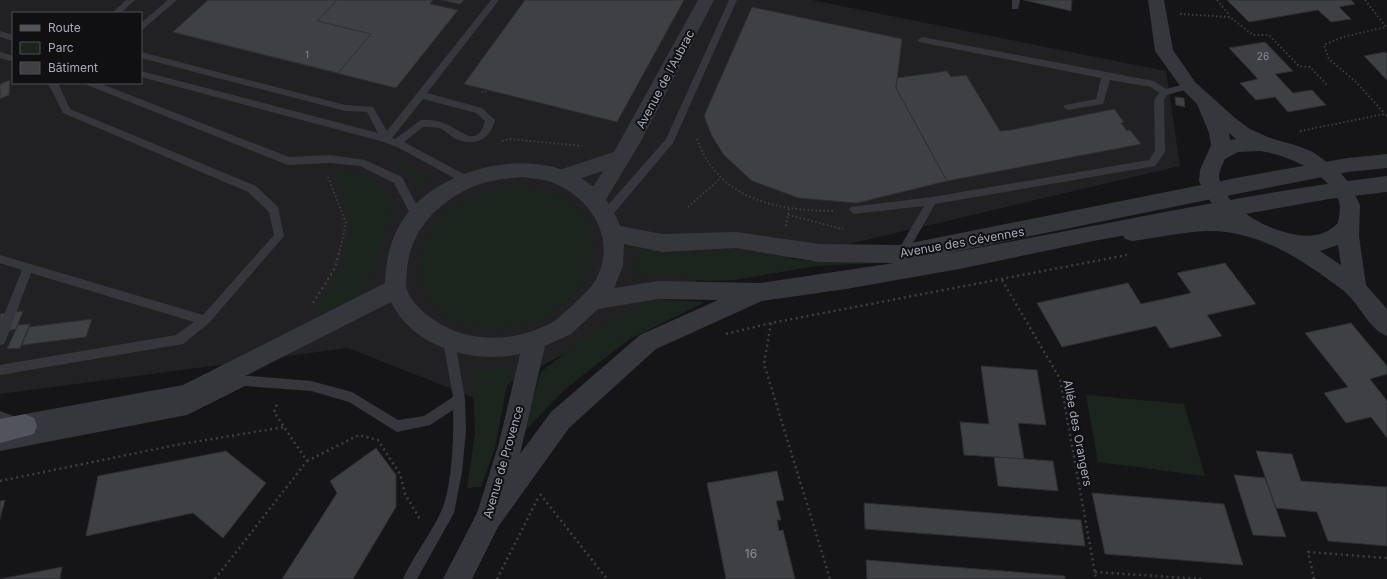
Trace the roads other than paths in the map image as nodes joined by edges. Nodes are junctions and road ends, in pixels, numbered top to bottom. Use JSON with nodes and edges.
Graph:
{"nodes":[{"id":1,"x":131,"y":0,"type":"edge"},
{"id":2,"x":173,"y":0,"type":"edge"},
{"id":3,"x":495,"y":0,"type":"edge"},
{"id":4,"x":706,"y":0,"type":"edge"},
{"id":5,"x":733,"y":0,"type":"edge"},
{"id":6,"x":1157,"y":6,"type":"edge"},
{"id":7,"x":117,"y":12,"type":"edge"},
{"id":8,"x":142,"y":27,"type":"edge"},
{"id":9,"x":0,"y":34,"type":"edge"},
{"id":10,"x":12,"y":38,"type":"edge"},
{"id":11,"x":922,"y":40,"type":"dead end"},
{"id":12,"x":0,"y":55,"type":"edge"},
{"id":13,"x":142,"y":55,"type":"edge"},
{"id":14,"x":12,"y":59,"type":"edge"},
{"id":15,"x":142,"y":74,"type":"edge"},
{"id":16,"x":1106,"y":76,"type":"junction"},
{"id":17,"x":53,"y":84,"type":"edge"},
{"id":18,"x":93,"y":84,"type":"edge"},
{"id":19,"x":1189,"y":86,"type":"junction"},
{"id":20,"x":1164,"y":93,"type":"junction"},
{"id":21,"x":420,"y":94,"type":"junction"},
{"id":22,"x":1205,"y":102,"type":"junction"},
{"id":23,"x":1068,"y":107,"type":"dead end"},
{"id":24,"x":386,"y":139,"type":"junction"},
{"id":25,"x":396,"y":143,"type":"junction"},
{"id":26,"x":1266,"y":144,"type":"junction"},
{"id":27,"x":1217,"y":154,"type":"junction"},
{"id":28,"x":622,"y":157,"type":"junction"},
{"id":29,"x":1387,"y":161,"type":"edge"},
{"id":30,"x":1325,"y":170,"type":"junction"},
{"id":31,"x":560,"y":177,"type":"junction"},
{"id":32,"x":467,"y":181,"type":"junction"},
{"id":33,"x":1387,"y":184,"type":"edge"},
{"id":34,"x":1343,"y":189,"type":"junction"},
{"id":35,"x":1212,"y":190,"type":"junction"},
{"id":36,"x":932,"y":201,"type":"junction"},
{"id":37,"x":854,"y":210,"type":"road end"},
{"id":38,"x":1227,"y":210,"type":"junction"},
{"id":39,"x":417,"y":216,"type":"junction"},
{"id":40,"x":605,"y":216,"type":"junction"},
{"id":41,"x":1348,"y":226,"type":"junction"},
{"id":42,"x":1254,"y":230,"type":"junction"},
{"id":43,"x":1093,"y":233,"type":"junction"},
{"id":44,"x":1287,"y":242,"type":"junction"},
{"id":45,"x":901,"y":254,"type":"junction"},
{"id":46,"x":1,"y":259,"type":"edge"},
{"id":47,"x":28,"y":267,"type":"junction"},
{"id":48,"x":396,"y":288,"type":"junction"},
{"id":49,"x":1356,"y":288,"type":"junction"},
{"id":50,"x":760,"y":292,"type":"junction"},
{"id":51,"x":592,"y":301,"type":"junction"},
{"id":52,"x":205,"y":320,"type":"junction"},
{"id":53,"x":1387,"y":326,"type":"edge"},
{"id":54,"x":0,"y":340,"type":"edge"},
{"id":55,"x":535,"y":340,"type":"junction"},
{"id":56,"x":449,"y":341,"type":"junction"},
{"id":57,"x":0,"y":370,"type":"edge"},
{"id":58,"x":221,"y":378,"type":"junction"},
{"id":59,"x":245,"y":380,"type":"junction"},
{"id":60,"x":459,"y":400,"type":"junction"},
{"id":61,"x":0,"y":417,"type":"edge"},
{"id":62,"x":25,"y":426,"type":"junction"},
{"id":63,"x":0,"y":431,"type":"edge"},
{"id":64,"x":0,"y":445,"type":"edge"},
{"id":65,"x":489,"y":518,"type":"junction"},
{"id":66,"x":410,"y":579,"type":"edge"},
{"id":67,"x":457,"y":579,"type":"edge"}],
"edges":[{"from":1,"to":7,"type":"lane"},
{"from":2,"to":8,"type":"lane"},
{"from":3,"to":21,"type":"lane"},
{"from":4,"to":28,"type":"street","name":"Avenue de l'Aubrac"},
{"from":5,"to":40,"type":"lane"},
{"from":6,"to":19,"type":"street"},
{"from":9,"to":10,"type":"lane"},
{"from":11,"to":16,"type":"lane"},
{"from":12,"to":14,"type":"lane"},
{"from":13,"to":24,"type":"lane"},
{"from":15,"to":24,"type":"lane"},
{"from":16,"to":20,"type":"lane"},
{"from":16,"to":23,"type":"lane"},
{"from":17,"to":52,"type":"lane"},
{"from":18,"to":39,"type":"lane"},
{"from":19,"to":20,"type":"lane"},
{"from":19,"to":22,"type":"street"},
{"from":20,"to":36,"type":"lane"},
{"from":21,"to":24,"type":"lane"},
{"from":21,"to":25,"type":"lane"},
{"from":22,"to":26,"type":"street"},
{"from":22,"to":27,"type":"street"},
{"from":24,"to":25,"type":"lane"},
{"from":25,"to":32,"type":"lane"},
{"from":26,"to":27,"type":"street"},
{"from":26,"to":30,"type":"street"},
{"from":27,"to":35,"type":"street"},
{"from":28,"to":31,"type":"street"},
{"from":28,"to":40,"type":"street","name":"Avenue de l'Aubrac"},
{"from":29,"to":30,"type":"street","name":"Avenue des Cévennes"},
{"from":30,"to":34,"type":"street"},
{"from":30,"to":35,"type":"street","name":"Avenue des Cévennes"},
{"from":31,"to":32,"type":"street"},
{"from":31,"to":40,"type":"street"},
{"from":32,"to":39,"type":"street"},
{"from":33,"to":34,"type":"street","name":"Avenue des Cévennes"},
{"from":34,"to":38,"type":"street","name":"Avenue des Cévennes"},
{"from":34,"to":41,"type":"street"},
{"from":35,"to":38,"type":"street"},
{"from":35,"to":45,"type":"street","name":"Avenue des Cévennes"},
{"from":36,"to":37,"type":"lane"},
{"from":36,"to":45,"type":"lane"},
{"from":38,"to":42,"type":"street"},
{"from":38,"to":43,"type":"street","name":"Avenue des Cévennes"},
{"from":39,"to":48,"type":"street"},
{"from":40,"to":45,"type":"street","name":"Avenue des Cévennes"},
{"from":40,"to":51,"type":"street"},
{"from":41,"to":44,"type":"street"},
{"from":41,"to":49,"type":"street"},
{"from":42,"to":43,"type":"street","name":"Avenue des Cévennes"},
{"from":42,"to":44,"type":"street"},
{"from":43,"to":50,"type":"street","name":"Avenue des Cévennes"},
{"from":44,"to":49,"type":"street"},
{"from":46,"to":47,"type":"lane"},
{"from":47,"to":52,"type":"lane"},
{"from":47,"to":54,"type":"lane"},
{"from":48,"to":56,"type":"street"},
{"from":48,"to":58,"type":"street"},
{"from":49,"to":53,"type":"street"},
{"from":50,"to":51,"type":"street","name":"Avenue des Cévennes"},
{"from":50,"to":65,"type":"street"},
{"from":51,"to":55,"type":"street"},
{"from":52,"to":57,"type":"lane"},
{"from":55,"to":56,"type":"street"},
{"from":55,"to":65,"type":"street","name":"Avenue de Provence"},
{"from":56,"to":60,"type":"lane"},
{"from":58,"to":59,"type":"lane"},
{"from":58,"to":62,"type":"street"},
{"from":59,"to":60,"type":"lane"},
{"from":59,"to":64,"type":"lane"},
{"from":60,"to":66,"type":"lane"},
{"from":61,"to":62,"type":"lane"},
{"from":62,"to":63,"type":"main road"},
{"from":65,"to":67,"type":"street","name":"Avenue de Provence"}]}
